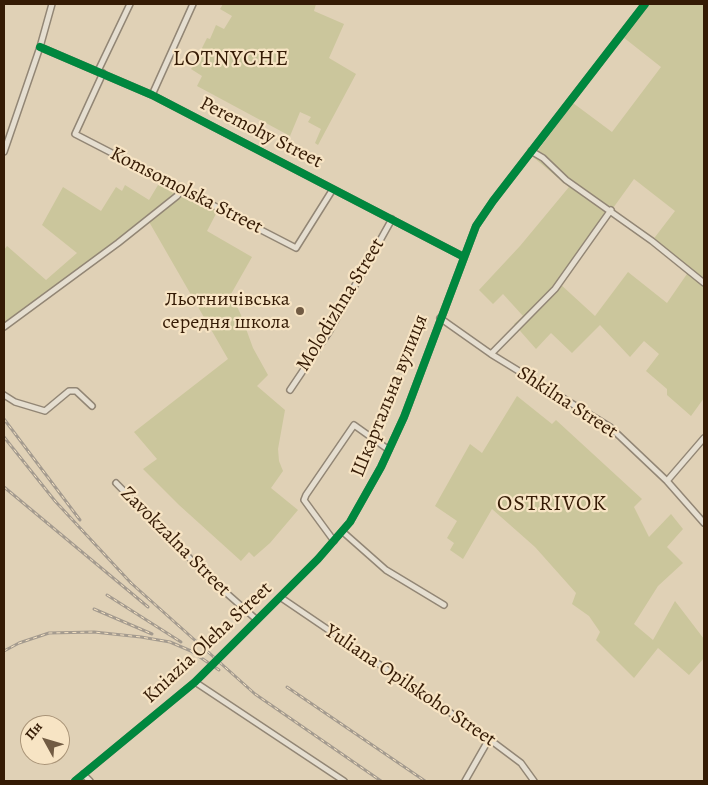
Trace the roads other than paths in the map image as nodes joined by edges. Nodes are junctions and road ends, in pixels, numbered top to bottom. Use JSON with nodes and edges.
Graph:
{"nodes":[{"id":1,"x":52,"y":4,"type":"edge"},
{"id":2,"x":130,"y":4,"type":"edge"},
{"id":3,"x":193,"y":4,"type":"edge"},
{"id":4,"x":645,"y":4,"type":"edge"},
{"id":5,"x":40,"y":47,"type":"junction"},
{"id":6,"x":101,"y":72,"type":"junction"},
{"id":7,"x":152,"y":96,"type":"junction"},
{"id":8,"x":531,"y":151,"type":"junction"},
{"id":9,"x":4,"y":152,"type":"edge"},
{"id":10,"x":183,"y":189,"type":"junction"},
{"id":11,"x":333,"y":189,"type":"junction"},
{"id":12,"x":611,"y":210,"type":"junction"},
{"id":13,"x":392,"y":220,"type":"junction"},
{"id":14,"x":464,"y":257,"type":"junction"},
{"id":15,"x":704,"y":283,"type":"edge"},
{"id":16,"x":440,"y":318,"type":"junction"},
{"id":17,"x":4,"y":327,"type":"edge"},
{"id":18,"x":491,"y":354,"type":"junction"},
{"id":19,"x":290,"y":390,"type":"dead end"},
{"id":20,"x":4,"y":395,"type":"edge"},
{"id":21,"x":92,"y":406,"type":"dead end"},
{"id":22,"x":704,"y":438,"type":"edge"},
{"id":23,"x":389,"y":450,"type":"junction"},
{"id":24,"x":667,"y":481,"type":"junction"},
{"id":25,"x":116,"y":483,"type":"dead end"},
{"id":26,"x":704,"y":523,"type":"edge"},
{"id":27,"x":342,"y":532,"type":"junction"},
{"id":28,"x":334,"y":541,"type":"junction"},
{"id":29,"x":280,"y":598,"type":"junction"},
{"id":30,"x":444,"y":605,"type":"dead end"},
{"id":31,"x":257,"y":620,"type":"junction"},
{"id":32,"x":195,"y":682,"type":"junction"},
{"id":33,"x":489,"y":739,"type":"junction"},
{"id":34,"x":83,"y":774,"type":"junction"},
{"id":35,"x":75,"y":781,"type":"edge"},
{"id":36,"x":90,"y":781,"type":"edge"},
{"id":37,"x":344,"y":781,"type":"edge"},
{"id":38,"x":465,"y":781,"type":"edge"},
{"id":39,"x":534,"y":781,"type":"edge"}],
"edges":[{"from":1,"to":5,"type":"street"},
{"from":2,"to":6,"type":"street"},
{"from":3,"to":7,"type":"street"},
{"from":4,"to":8,"type":"street","name":"Шкартальна вулиця"},
{"from":5,"to":6,"type":"street","name":"Peremohy Street"},
{"from":5,"to":9,"type":"street"},
{"from":6,"to":7,"type":"street","name":"Peremohy Street"},
{"from":6,"to":10,"type":"street","name":"Komsomolska Street"},
{"from":7,"to":11,"type":"street","name":"Peremohy Street"},
{"from":8,"to":12,"type":"street"},
{"from":8,"to":14,"type":"street","name":"Шкартальна вулиця"},
{"from":10,"to":11,"type":"street","name":"Komsomolska Street"},
{"from":10,"to":17,"type":"street"},
{"from":11,"to":13,"type":"street","name":"Peremohy Street"},
{"from":12,"to":15,"type":"street"},
{"from":12,"to":18,"type":"street"},
{"from":13,"to":14,"type":"street","name":"Peremohy Street"},
{"from":13,"to":19,"type":"street","name":"Molodizhna Street"},
{"from":14,"to":16,"type":"street","name":"Шкартальна вулиця"},
{"from":16,"to":18,"type":"street","name":"Shkilna Street"},
{"from":16,"to":23,"type":"street","name":"Шкартальна вулиця"},
{"from":18,"to":24,"type":"street","name":"Shkilna Street"},
{"from":20,"to":21,"type":"street"},
{"from":22,"to":24,"type":"street"},
{"from":23,"to":27,"type":"street","name":"Шкартальна вулиця"},
{"from":23,"to":28,"type":"street"},
{"from":24,"to":26,"type":"street","name":"Shkilna Street"},
{"from":25,"to":31,"type":"street","name":"Zavokzalna Street"},
{"from":27,"to":28,"type":"street","name":"Шкартальна вулиця"},
{"from":27,"to":30,"type":"street"},
{"from":28,"to":29,"type":"street","name":"Kniazia Oleha Street"},
{"from":29,"to":31,"type":"street","name":"Kniazia Oleha Street"},
{"from":29,"to":33,"type":"street","name":"Yuliana Opilskoho Street"},
{"from":31,"to":32,"type":"street","name":"Kniazia Oleha Street"},
{"from":32,"to":34,"type":"street","name":"Kniazia Oleha Street"},
{"from":32,"to":37,"type":"street"},
{"from":33,"to":38,"type":"street"},
{"from":33,"to":39,"type":"street","name":"Yuliana Opilskoho Street"},
{"from":34,"to":35,"type":"street","name":"Kniazia Oleha Street"},
{"from":34,"to":36,"type":"street"}]}
